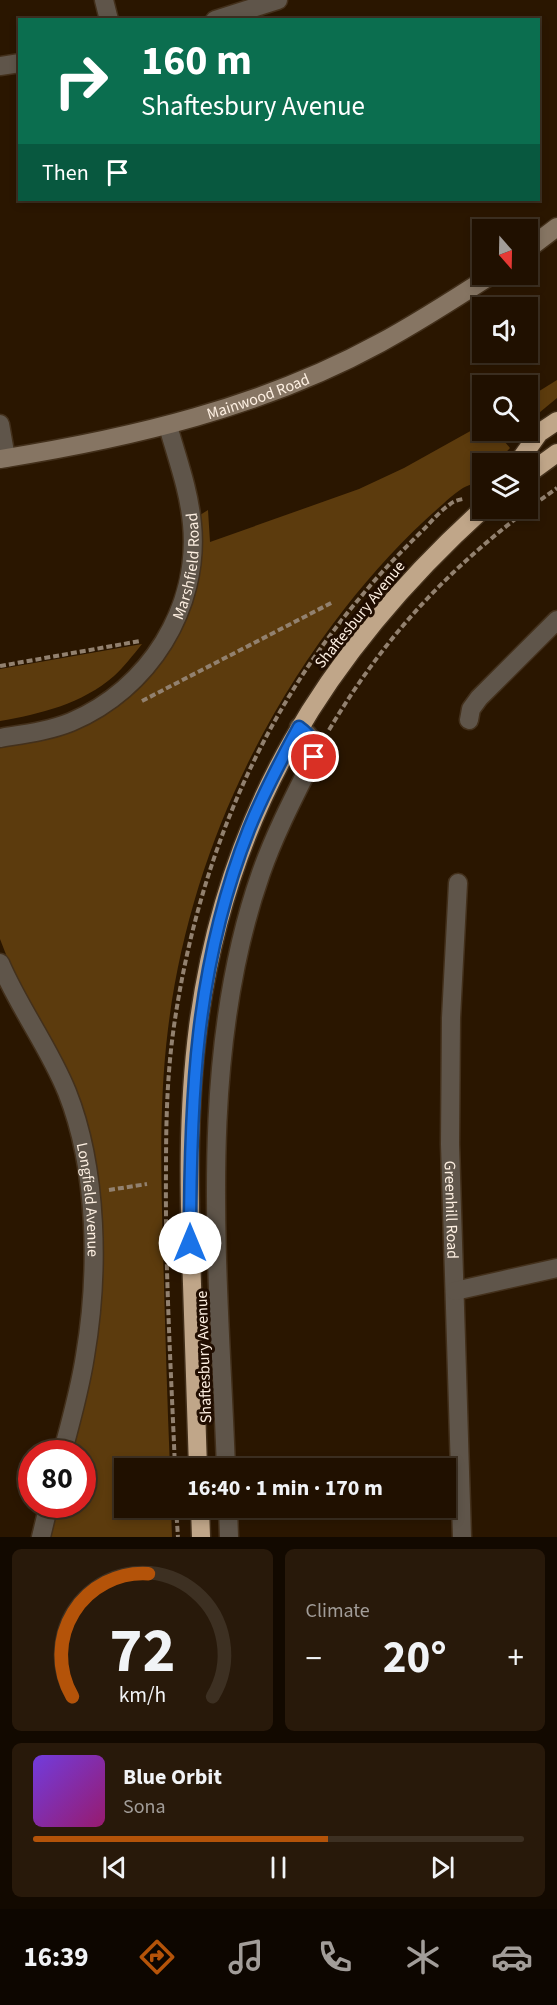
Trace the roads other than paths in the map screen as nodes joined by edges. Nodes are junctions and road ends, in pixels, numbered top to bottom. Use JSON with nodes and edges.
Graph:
{"nodes":[{"id":1,"x":104,"y":0,"type":"edge"},
{"id":2,"x":278,"y":0,"type":"edge"},
{"id":3,"x":108,"y":18,"type":"edge"},
{"id":4,"x":221,"y":18,"type":"edge"},
{"id":5,"x":18,"y":63,"type":"edge"},
{"id":6,"x":0,"y":66,"type":"edge"},
{"id":7,"x":557,"y":227,"type":"edge"},
{"id":8,"x":538,"y":241,"type":"edge"},
{"id":9,"x":476,"y":285,"type":"edge"},
{"id":10,"x":557,"y":421,"type":"edge"},
{"id":11,"x":0,"y":424,"type":"edge"},
{"id":12,"x":168,"y":426,"type":"junction"},
{"id":13,"x":525,"y":453,"type":"edge"},
{"id":14,"x":557,"y":453,"type":"edge"},
{"id":15,"x":3,"y":459,"type":"edge"},
{"id":16,"x":538,"y":467,"type":"edge"},
{"id":17,"x":472,"y":519,"type":"edge"},
{"id":18,"x":557,"y":620,"type":"edge"},
{"id":19,"x":468,"y":720,"type":"dead end"},
{"id":20,"x":299,"y":727,"type":"junction"},
{"id":21,"x":0,"y":738,"type":"edge"},
{"id":22,"x":458,"y":883,"type":"dead end"},
{"id":23,"x":0,"y":963,"type":"edge"},
{"id":24,"x":557,"y":1268,"type":"edge"},
{"id":25,"x":455,"y":1291,"type":"junction"},
{"id":26,"x":65,"y":1440,"type":"edge"},
{"id":27,"x":198,"y":1458,"type":"edge"},
{"id":28,"x":226,"y":1458,"type":"edge"},
{"id":29,"x":46,"y":1518,"type":"edge"},
{"id":30,"x":200,"y":1518,"type":"edge"},
{"id":31,"x":228,"y":1518,"type":"edge"},
{"id":32,"x":41,"y":1537,"type":"edge"},
{"id":33,"x":201,"y":1537,"type":"edge"},
{"id":34,"x":229,"y":1537,"type":"edge"},
{"id":35,"x":462,"y":1537,"type":"edge"}],
"edges":[{"from":1,"to":3,"type":"street"},
{"from":2,"to":4,"type":"street"},
{"from":5,"to":6,"type":"street"},
{"from":7,"to":8,"type":"street"},
{"from":9,"to":12,"type":"street","name":"Mainwood Road"},
{"from":10,"to":13,"type":"highway"},
{"from":11,"to":15,"type":"street"},
{"from":12,"to":15,"type":"street","name":"Mainwood Road"},
{"from":12,"to":21,"type":"street","name":"Marshfield Road"},
{"from":14,"to":16,"type":"highway"},
{"from":17,"to":20,"type":"highway","name":"Shaftesbury Avenue"},
{"from":18,"to":19,"type":"street"},
{"from":20,"to":27,"type":"highway","name":"Shaftesbury Avenue"},
{"from":20,"to":28,"type":"street","name":"Shaftesbury Avenue"},
{"from":22,"to":25,"type":"street","name":"Greenhill Road"},
{"from":23,"to":26,"type":"street","name":"Longfield Avenue"},
{"from":24,"to":25,"type":"street"},
{"from":25,"to":35,"type":"street","name":"Greenhill Road"},
{"from":29,"to":32,"type":"street"},
{"from":30,"to":33,"type":"highway"},
{"from":31,"to":34,"type":"street"}]}
